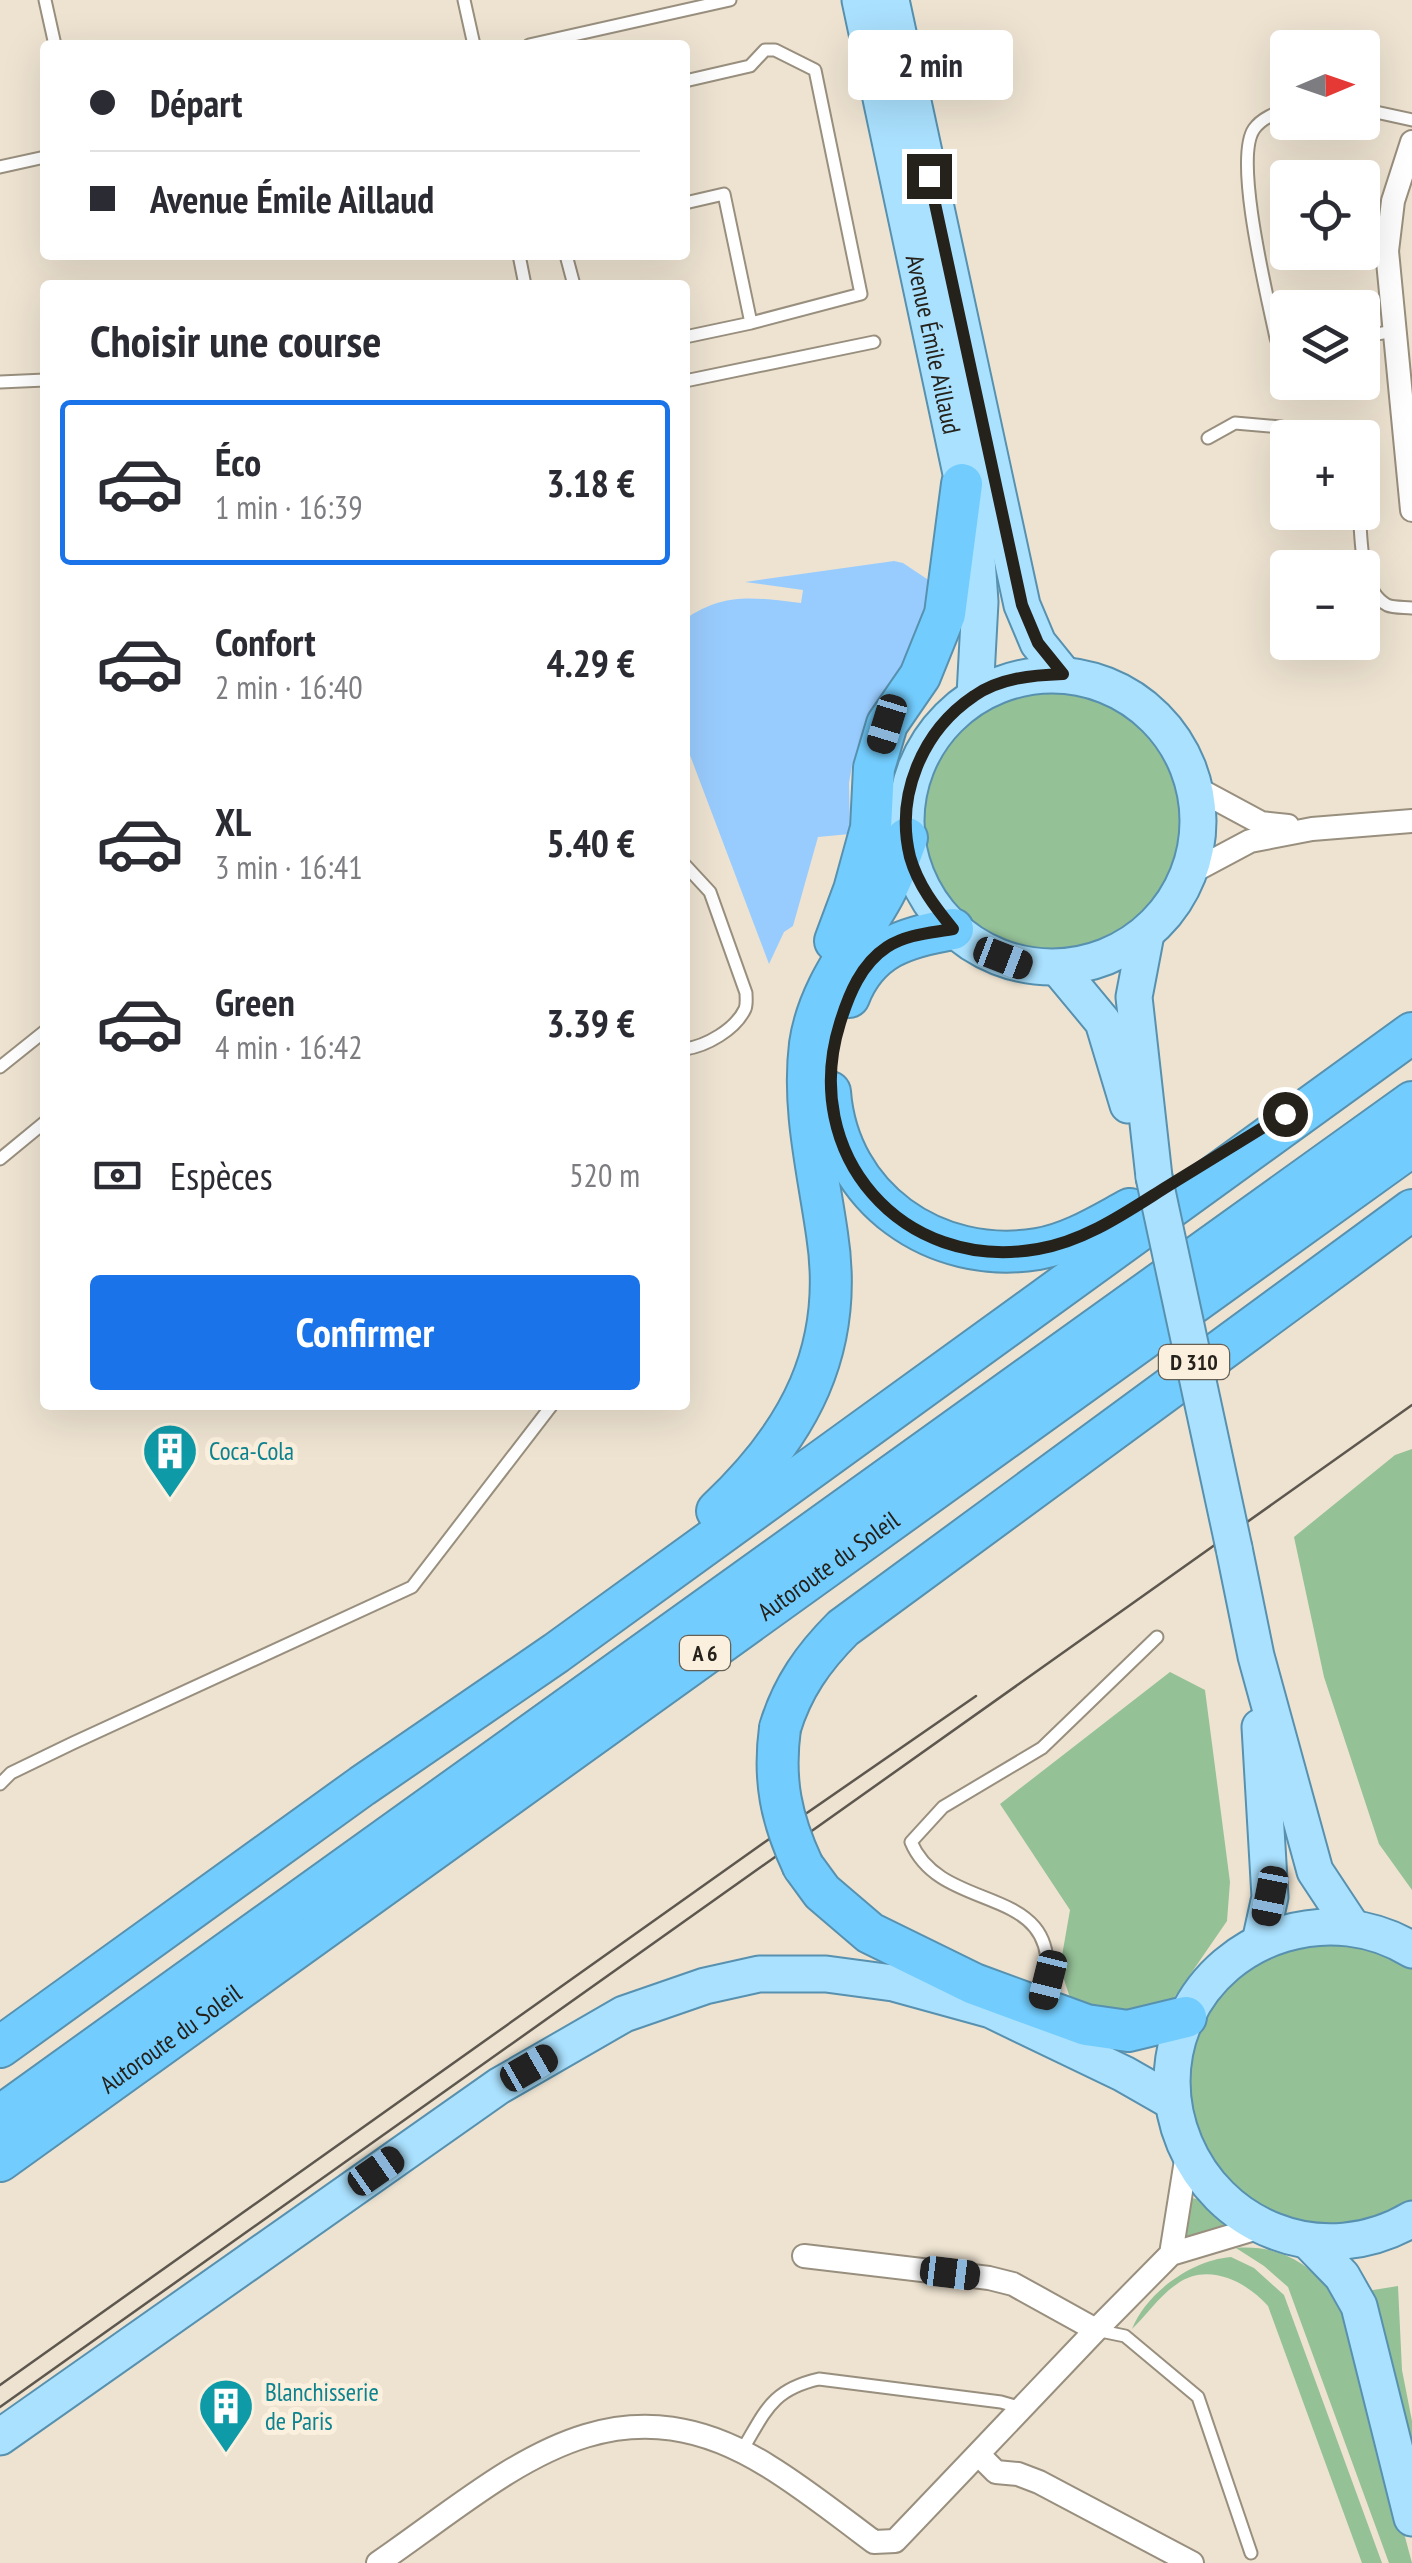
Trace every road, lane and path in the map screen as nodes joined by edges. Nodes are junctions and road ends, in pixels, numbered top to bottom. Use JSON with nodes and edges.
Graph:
{"nodes":[{"id":1,"x":45,"y":0,"type":"edge"},
{"id":2,"x":464,"y":0,"type":"edge"},
{"id":3,"x":730,"y":0,"type":"edge"},
{"id":4,"x":860,"y":0,"type":"edge"},
{"id":5,"x":891,"y":0,"type":"edge"},
{"id":6,"x":54,"y":40,"type":"edge"},
{"id":7,"x":473,"y":40,"type":"edge"},
{"id":8,"x":551,"y":40,"type":"edge"},
{"id":9,"x":690,"y":80,"type":"edge"},
{"id":10,"x":1380,"y":113,"type":"edge"},
{"id":11,"x":1270,"y":117,"type":"edge"},
{"id":12,"x":1412,"y":120,"type":"edge"},
{"id":13,"x":1412,"y":142,"type":"edge"},
{"id":14,"x":40,"y":159,"type":"edge"},
{"id":15,"x":0,"y":167,"type":"edge"},
{"id":16,"x":690,"y":202,"type":"edge"},
{"id":17,"x":1270,"y":310,"type":"edge"},
{"id":18,"x":751,"y":323,"type":"junction"},
{"id":19,"x":1394,"y":331,"type":"junction"},
{"id":20,"x":1380,"y":334,"type":"edge"},
{"id":21,"x":690,"y":336,"type":"edge"},
{"id":22,"x":874,"y":342,"type":"dead end"},
{"id":23,"x":40,"y":380,"type":"edge"},
{"id":24,"x":690,"y":380,"type":"edge"},
{"id":25,"x":0,"y":382,"type":"edge"},
{"id":26,"x":1270,"y":426,"type":"edge"},
{"id":27,"x":1208,"y":438,"type":"dead end"},
{"id":28,"x":962,"y":484,"type":"junction"},
{"id":29,"x":1412,"y":510,"type":"edge"},
{"id":30,"x":1361,"y":530,"type":"edge"},
{"id":31,"x":1412,"y":608,"type":"edge"},
{"id":32,"x":1063,"y":674,"type":"junction"},
{"id":33,"x":975,"y":695,"type":"junction"},
{"id":34,"x":1196,"y":788,"type":"junction"},
{"id":35,"x":1412,"y":821,"type":"edge"},
{"id":36,"x":1312,"y":829,"type":"junction"},
{"id":37,"x":907,"y":838,"type":"junction"},
{"id":38,"x":690,"y":870,"type":"edge"},
{"id":39,"x":1190,"y":873,"type":"junction"},
{"id":40,"x":953,"y":929,"type":"junction"},
{"id":41,"x":1146,"y":934,"type":"junction"},
{"id":42,"x":1058,"y":969,"type":"junction"},
{"id":43,"x":816,"y":1019,"type":"junction"},
{"id":44,"x":1412,"y":1032,"type":"edge"},
{"id":45,"x":40,"y":1035,"type":"edge"},
{"id":46,"x":690,"y":1048,"type":"edge"},
{"id":47,"x":1376,"y":1057,"type":"junction"},
{"id":48,"x":0,"y":1067,"type":"edge"},
{"id":49,"x":1412,"y":1102,"type":"edge"},
{"id":50,"x":40,"y":1126,"type":"edge"},
{"id":51,"x":1412,"y":1146,"type":"edge"},
{"id":52,"x":0,"y":1160,"type":"edge"},
{"id":53,"x":1154,"y":1177,"type":"junction"},
{"id":54,"x":1412,"y":1210,"type":"edge"},
{"id":55,"x":548,"y":1410,"type":"edge"},
{"id":56,"x":1157,"y":1636,"type":"dead end"},
{"id":57,"x":1256,"y":1656,"type":"junction"},
{"id":58,"x":0,"y":1784,"type":"edge"},
{"id":59,"x":362,"y":1786,"type":"junction"},
{"id":60,"x":1352,"y":1928,"type":"junction"},
{"id":61,"x":1260,"y":1942,"type":"junction"},
{"id":62,"x":1412,"y":1950,"type":"edge"},
{"id":63,"x":1042,"y":2007,"type":"junction"},
{"id":64,"x":1186,"y":2017,"type":"junction"},
{"id":65,"x":0,"y":2047,"type":"edge"},
{"id":66,"x":1173,"y":2102,"type":"junction"},
{"id":67,"x":0,"y":2116,"type":"edge"},
{"id":68,"x":1187,"y":2154,"type":"junction"},
{"id":69,"x":0,"y":2161,"type":"edge"},
{"id":70,"x":1412,"y":2218,"type":"edge"},
{"id":71,"x":1262,"y":2226,"type":"junction"},
{"id":72,"x":1308,"y":2242,"type":"junction"},
{"id":73,"x":1172,"y":2254,"type":"junction"},
{"id":74,"x":804,"y":2256,"type":"dead end"},
{"id":75,"x":1096,"y":2330,"type":"junction"},
{"id":76,"x":1022,"y":2408,"type":"junction"},
{"id":77,"x":0,"y":2437,"type":"edge"},
{"id":78,"x":740,"y":2452,"type":"junction"},
{"id":79,"x":978,"y":2454,"type":"junction"},
{"id":80,"x":1412,"y":2518,"type":"edge"},
{"id":81,"x":1252,"y":2552,"type":"dead end"},
{"id":82,"x":378,"y":2563,"type":"edge"},
{"id":83,"x":1192,"y":2563,"type":"edge"}],
"edges":[{"from":1,"to":6,"type":"lane"},
{"from":2,"to":7,"type":"lane"},
{"from":3,"to":8,"type":"lane"},
{"from":4,"to":28,"type":"main road","name":"Avenue Émile Aillaud"},
{"from":5,"to":32,"type":"main road","name":"Avenue Émile Aillaud"},
{"from":9,"to":18,"type":"lane"},
{"from":10,"to":12,"type":"lane"},
{"from":11,"to":17,"type":"lane"},
{"from":13,"to":19,"type":"street"},
{"from":14,"to":15,"type":"lane"},
{"from":16,"to":18,"type":"lane"},
{"from":18,"to":21,"type":"lane"},
{"from":19,"to":20,"type":"lane"},
{"from":19,"to":29,"type":"street"},
{"from":22,"to":24,"type":"lane"},
{"from":23,"to":25,"type":"lane"},
{"from":26,"to":27,"type":"lane"},
{"from":28,"to":33,"type":"main road","name":"Avenue Émile Aillaud"},
{"from":28,"to":43,"type":"highway"},
{"from":30,"to":31,"type":"lane"},
{"from":32,"to":33,"type":"main road"},
{"from":32,"to":34,"type":"main road"},
{"from":33,"to":37,"type":"main road"},
{"from":34,"to":36,"type":"street"},
{"from":34,"to":39,"type":"main road"},
{"from":35,"to":36,"type":"street"},
{"from":36,"to":39,"type":"street"},
{"from":37,"to":40,"type":"main road"},
{"from":37,"to":43,"type":"highway"},
{"from":38,"to":46,"type":"lane"},
{"from":39,"to":41,"type":"main road"},
{"from":40,"to":42,"type":"main road"},
{"from":40,"to":47,"type":"highway"},
{"from":41,"to":42,"type":"main road"},
{"from":41,"to":53,"type":"main road","number":"D 310"},
{"from":42,"to":53,"type":"main road","number":"D 310"},
{"from":43,"to":59,"type":"highway"},
{"from":44,"to":47,"type":"highway"},
{"from":45,"to":48,"type":"lane"},
{"from":47,"to":59,"type":"highway"},
{"from":49,"to":67,"type":"highway","name":"Autoroute du Soleil","number":"A 6"},
{"from":50,"to":52,"type":"lane"},
{"from":51,"to":69,"type":"highway","name":"Autoroute du Soleil","number":"A 6"},
{"from":53,"to":57,"type":"main road","number":"D 310","bridge":true},
{"from":54,"to":63,"type":"highway","bridge":true},
{"from":55,"to":58,"type":"lane"},
{"from":56,"to":63,"type":"lane"},
{"from":57,"to":60,"type":"main road","number":"D 310"},
{"from":57,"to":61,"type":"main road","number":"D 310"},
{"from":59,"to":65,"type":"highway"},
{"from":60,"to":61,"type":"main road"},
{"from":60,"to":62,"type":"main road"},
{"from":61,"to":64,"type":"main road"},
{"from":63,"to":64,"type":"highway"},
{"from":64,"to":66,"type":"main road"},
{"from":66,"to":68,"type":"main road"},
{"from":66,"to":77,"type":"main road"},
{"from":68,"to":71,"type":"main road"},
{"from":68,"to":73,"type":"street"},
{"from":70,"to":72,"type":"main road"},
{"from":71,"to":72,"type":"main road"},
{"from":71,"to":73,"type":"street"},
{"from":72,"to":80,"type":"main road"},
{"from":73,"to":75,"type":"street"},
{"from":74,"to":75,"type":"street"},
{"from":75,"to":76,"type":"street"},
{"from":75,"to":81,"type":"lane"},
{"from":76,"to":78,"type":"lane"},
{"from":76,"to":79,"type":"street"},
{"from":78,"to":79,"type":"street"},
{"from":78,"to":82,"type":"street"},
{"from":79,"to":83,"type":"street"}]}
